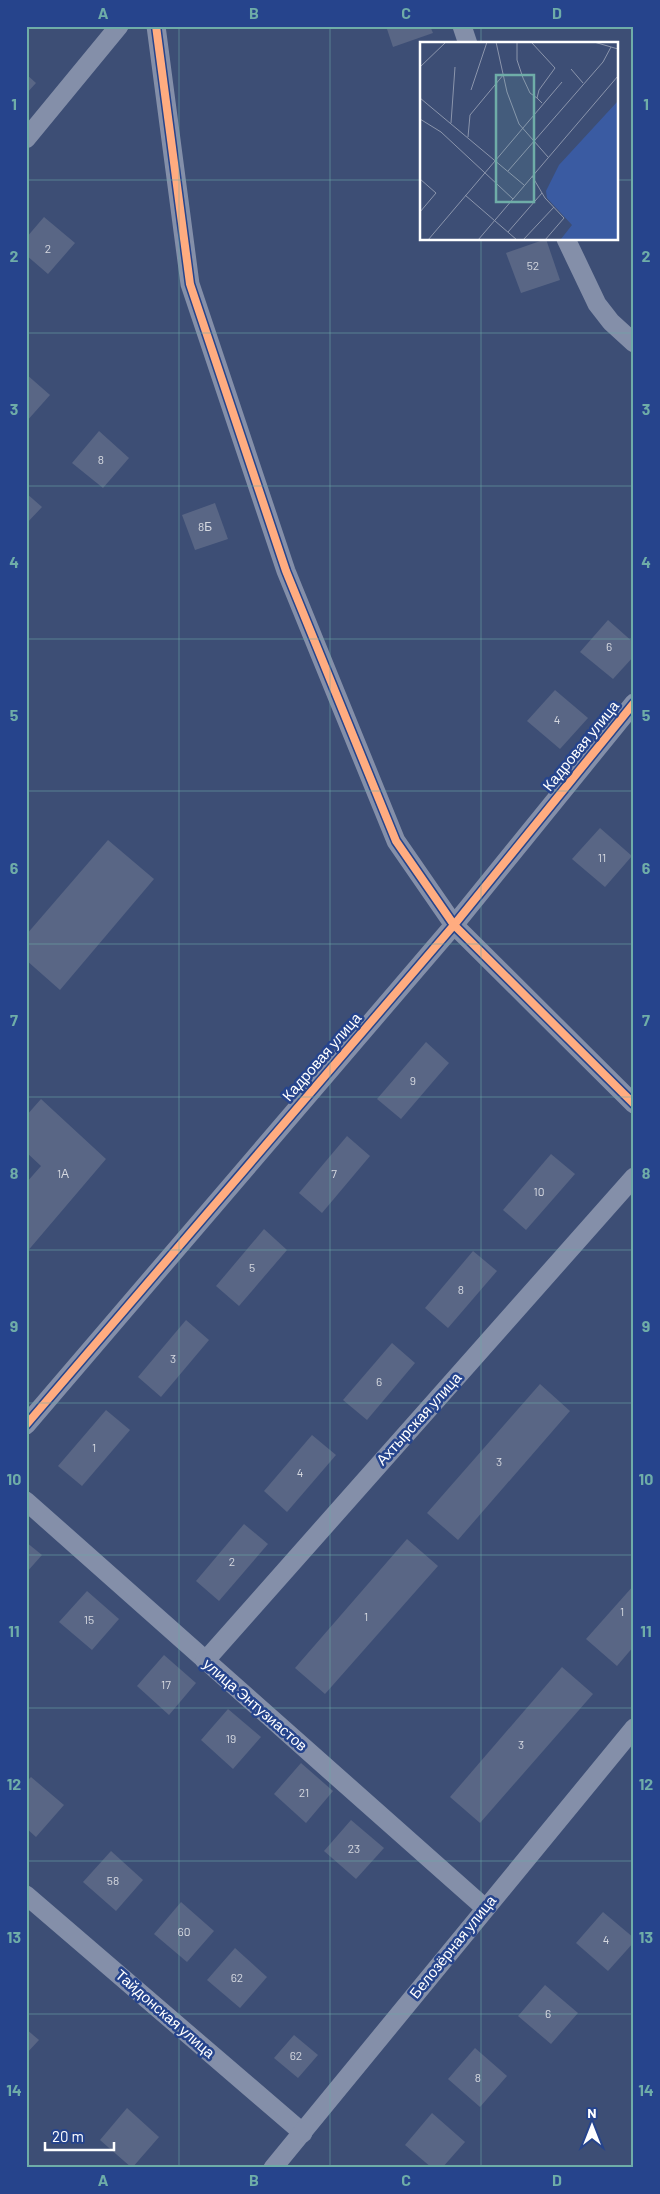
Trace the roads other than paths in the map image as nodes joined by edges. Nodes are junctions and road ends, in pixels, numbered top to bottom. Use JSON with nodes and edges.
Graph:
{"nodes":[{"id":1,"x":119,"y":26,"type":"edge"},
{"id":2,"x":156,"y":26,"type":"edge"},
{"id":3,"x":462,"y":26,"type":"edge"},
{"id":4,"x":467,"y":42,"type":"edge"},
{"id":5,"x":26,"y":138,"type":"edge"},
{"id":6,"x":566,"y":240,"type":"edge"},
{"id":7,"x":634,"y":343,"type":"edge"},
{"id":8,"x":634,"y":703,"type":"edge"},
{"id":9,"x":454,"y":924,"type":"junction"},
{"id":10,"x":634,"y":1104,"type":"edge"},
{"id":11,"x":634,"y":1177,"type":"edge"},
{"id":12,"x":26,"y":1425,"type":"edge"},
{"id":13,"x":26,"y":1501,"type":"edge"},
{"id":14,"x":205,"y":1661,"type":"junction"},
{"id":15,"x":631,"y":1737,"type":"edge"},
{"id":16,"x":26,"y":1895,"type":"edge"},
{"id":17,"x":485,"y":1908,"type":"junction"},
{"id":18,"x":303,"y":2133,"type":"junction"},
{"id":19,"x":273,"y":2168,"type":"edge"}],
"edges":[{"from":1,"to":5,"type":"street"},
{"from":2,"to":9,"type":"street"},
{"from":3,"to":4,"type":"street"},
{"from":6,"to":7,"type":"street"},
{"from":8,"to":9,"type":"street","name":"Кадровая улица"},
{"from":9,"to":10,"type":"street"},
{"from":9,"to":12,"type":"street","name":"Кадровая улица"},
{"from":11,"to":14,"type":"street","name":"Ахтырская улица"},
{"from":13,"to":14,"type":"street","name":"улица Энтузиастов"},
{"from":14,"to":17,"type":"street","name":"улица Энтузиастов"},
{"from":15,"to":17,"type":"street","name":"Белозёрная улица"},
{"from":16,"to":18,"type":"street","name":"Тайдонская улица"},
{"from":17,"to":18,"type":"street","name":"Белозёрная улица"},
{"from":18,"to":19,"type":"street","name":"Белозёрная улица"}]}
